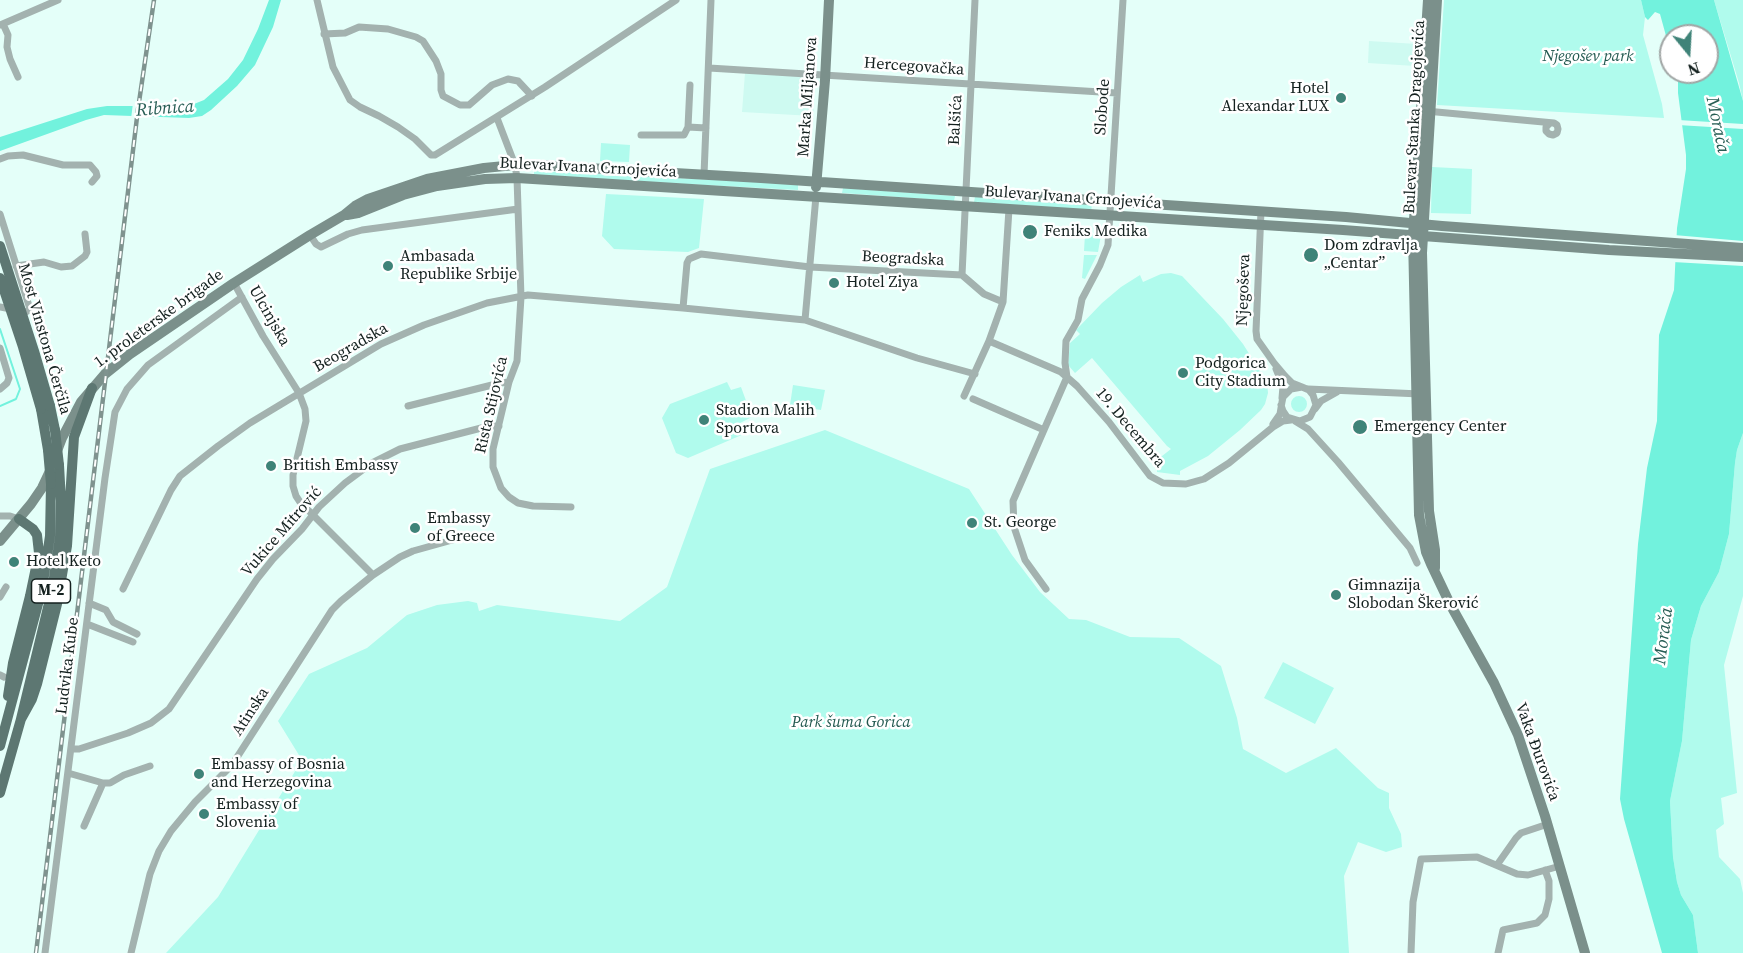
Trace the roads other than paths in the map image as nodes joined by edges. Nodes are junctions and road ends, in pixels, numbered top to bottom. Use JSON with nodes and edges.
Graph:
{"nodes":[{"id":1,"x":58,"y":0,"type":"edge"},
{"id":2,"x":317,"y":0,"type":"edge"},
{"id":3,"x":676,"y":0,"type":"edge"},
{"id":4,"x":711,"y":0,"type":"edge"},
{"id":5,"x":829,"y":0,"type":"edge"},
{"id":6,"x":975,"y":0,"type":"edge"},
{"id":7,"x":1123,"y":0,"type":"edge"},
{"id":8,"x":1428,"y":0,"type":"edge"},
{"id":9,"x":1437,"y":0,"type":"edge"},
{"id":10,"x":2,"y":25,"type":"edge"},
{"id":11,"x":324,"y":34,"type":"junction"},
{"id":12,"x":709,"y":68,"type":"junction"},
{"id":13,"x":825,"y":75,"type":"junction"},
{"id":14,"x":18,"y":77,"type":"dead end"},
{"id":15,"x":971,"y":84,"type":"junction"},
{"id":16,"x":690,"y":85,"type":"dead end"},
{"id":17,"x":1117,"y":93,"type":"junction"},
{"id":18,"x":532,"y":96,"type":"junction"},
{"id":19,"x":1425,"y":111,"type":"junction"},
{"id":20,"x":497,"y":118,"type":"junction"},
{"id":21,"x":1534,"y":122,"type":"junction"},
{"id":22,"x":1550,"y":123,"type":"junction"},
{"id":23,"x":688,"y":127,"type":"junction"},
{"id":24,"x":706,"y":128,"type":"junction"},
{"id":25,"x":1546,"y":130,"type":"junction"},
{"id":26,"x":641,"y":135,"type":"dead end"},
{"id":27,"x":0,"y":159,"type":"edge"},
{"id":28,"x":515,"y":165,"type":"junction"},
{"id":29,"x":704,"y":175,"type":"junction"},
{"id":30,"x":517,"y":178,"type":"junction"},
{"id":31,"x":92,"y":182,"type":"dead end"},
{"id":32,"x":817,"y":182,"type":"junction"},
{"id":33,"x":966,"y":192,"type":"junction"},
{"id":34,"x":816,"y":196,"type":"junction"},
{"id":35,"x":1110,"y":201,"type":"junction"},
{"id":36,"x":965,"y":206,"type":"junction"},
{"id":37,"x":518,"y":209,"type":"junction"},
{"id":38,"x":1009,"y":209,"type":"junction"},
{"id":39,"x":1261,"y":212,"type":"junction"},
{"id":40,"x":0,"y":214,"type":"edge"},
{"id":41,"x":344,"y":215,"type":"junction"},
{"id":42,"x":1110,"y":215,"type":"junction"},
{"id":43,"x":1260,"y":225,"type":"junction"},
{"id":44,"x":1418,"y":230,"type":"junction"},
{"id":45,"x":85,"y":234,"type":"dead end"},
{"id":46,"x":310,"y":235,"type":"junction"},
{"id":47,"x":1610,"y":245,"type":"junction"},
{"id":48,"x":0,"y":246,"type":"edge"},
{"id":49,"x":1743,"y":248,"type":"edge"},
{"id":50,"x":1743,"y":257,"type":"edge"},
{"id":51,"x":16,"y":266,"type":"junction"},
{"id":52,"x":810,"y":267,"type":"junction"},
{"id":53,"x":962,"y":275,"type":"junction"},
{"id":54,"x":0,"y":278,"type":"edge"},
{"id":55,"x":234,"y":283,"type":"junction"},
{"id":56,"x":242,"y":297,"type":"junction"},
{"id":57,"x":520,"y":297,"type":"junction"},
{"id":58,"x":1003,"y":302,"type":"junction"},
{"id":59,"x":0,"y":308,"type":"edge"},
{"id":60,"x":683,"y":308,"type":"junction"},
{"id":61,"x":805,"y":320,"type":"junction"},
{"id":62,"x":989,"y":341,"type":"junction"},
{"id":63,"x":0,"y":348,"type":"edge"},
{"id":64,"x":1274,"y":363,"type":"junction"},
{"id":65,"x":975,"y":374,"type":"junction"},
{"id":66,"x":1067,"y":377,"type":"junction"},
{"id":67,"x":509,"y":382,"type":"junction"},
{"id":68,"x":92,"y":388,"type":"junction"},
{"id":69,"x":1304,"y":388,"type":"junction"},
{"id":70,"x":0,"y":389,"type":"edge"},
{"id":71,"x":1339,"y":391,"type":"junction"},
{"id":72,"x":299,"y":393,"type":"junction"},
{"id":73,"x":1421,"y":394,"type":"junction"},
{"id":74,"x":964,"y":396,"type":"dead end"},
{"id":75,"x":973,"y":399,"type":"dead end"},
{"id":76,"x":1282,"y":402,"type":"junction"},
{"id":77,"x":408,"y":406,"type":"dead end"},
{"id":78,"x":45,"y":407,"type":"junction"},
{"id":79,"x":1314,"y":412,"type":"junction"},
{"id":80,"x":1293,"y":421,"type":"junction"},
{"id":81,"x":499,"y":426,"type":"junction"},
{"id":82,"x":1269,"y":429,"type":"junction"},
{"id":83,"x":1044,"y":430,"type":"junction"},
{"id":84,"x":50,"y":431,"type":"junction"},
{"id":85,"x":1320,"y":441,"type":"junction"},
{"id":86,"x":572,"y":507,"type":"dead end"},
{"id":87,"x":313,"y":515,"type":"junction"},
{"id":88,"x":0,"y":516,"type":"edge"},
{"id":89,"x":19,"y":519,"type":"junction"},
{"id":90,"x":456,"y":538,"type":"dead end"},
{"id":91,"x":0,"y":541,"type":"edge"},
{"id":92,"x":1417,"y":563,"type":"dead end"},
{"id":93,"x":373,"y":575,"type":"junction"},
{"id":94,"x":6,"y":587,"type":"dead end"},
{"id":95,"x":123,"y":589,"type":"dead end"},
{"id":96,"x":1046,"y":589,"type":"dead end"},
{"id":97,"x":0,"y":597,"type":"edge"},
{"id":98,"x":89,"y":603,"type":"junction"},
{"id":99,"x":87,"y":624,"type":"junction"},
{"id":100,"x":137,"y":634,"type":"dead end"},
{"id":101,"x":133,"y":642,"type":"dead end"},
{"id":102,"x":8,"y":717,"type":"junction"},
{"id":103,"x":21,"y":718,"type":"junction"},
{"id":104,"x":0,"y":746,"type":"edge"},
{"id":105,"x":71,"y":749,"type":"junction"},
{"id":106,"x":150,"y":766,"type":"dead end"},
{"id":107,"x":68,"y":773,"type":"junction"},
{"id":108,"x":103,"y":783,"type":"junction"},
{"id":109,"x":0,"y":793,"type":"edge"},
{"id":110,"x":84,"y":826,"type":"dead end"},
{"id":111,"x":1542,"y":826,"type":"dead end"},
{"id":112,"x":1497,"y":865,"type":"junction"},
{"id":113,"x":1560,"y":866,"type":"junction"},
{"id":114,"x":1545,"y":870,"type":"junction"},
{"id":115,"x":45,"y":953,"type":"edge"},
{"id":116,"x":131,"y":953,"type":"edge"},
{"id":117,"x":1411,"y":953,"type":"edge"},
{"id":118,"x":1498,"y":953,"type":"edge"},
{"id":119,"x":1585,"y":953,"type":"edge"}],
"edges":[{"from":1,"to":10,"type":"street"},
{"from":2,"to":11,"type":"street"},
{"from":3,"to":18,"type":"street"},
{"from":4,"to":12,"type":"street"},
{"from":5,"to":13,"type":"main road","name":"Marka Miljanova"},
{"from":6,"to":15,"type":"street","name":"Balšića"},
{"from":7,"to":17,"type":"street","name":"Slobode"},
{"from":8,"to":19,"type":"main road","name":"Bulevar Stanka Dragojevića"},
{"from":9,"to":19,"type":"main road","name":"Bulevar Stanka Dragojevića"},
{"from":10,"to":14,"type":"street"},
{"from":11,"to":18,"type":"street"},
{"from":11,"to":20,"type":"street"},
{"from":12,"to":13,"type":"street","name":"Hercegovačka"},
{"from":12,"to":24,"type":"street"},
{"from":13,"to":15,"type":"street","name":"Hercegovačka"},
{"from":13,"to":32,"type":"main road","name":"Marka Miljanova"},
{"from":15,"to":17,"type":"street","name":"Hercegovačka"},
{"from":15,"to":33,"type":"street","name":"Balšića"},
{"from":16,"to":23,"type":"street"},
{"from":17,"to":35,"type":"street","name":"Slobode"},
{"from":18,"to":20,"type":"street"},
{"from":19,"to":21,"type":"street"},
{"from":19,"to":44,"type":"main road","name":"Bulevar Stanka Dragojevića"},
{"from":20,"to":28,"type":"street","name":"Rista Stijovića"},
{"from":21,"to":22,"type":"street"},
{"from":21,"to":25,"type":"street"},
{"from":22,"to":25,"type":"street"},
{"from":22,"to":25,"type":"street"},
{"from":23,"to":24,"type":"street"},
{"from":23,"to":26,"type":"street"},
{"from":24,"to":29,"type":"street"},
{"from":27,"to":31,"type":"street"},
{"from":28,"to":29,"type":"main road","name":"Bulevar Ivana Crnojevića"},
{"from":28,"to":30,"type":"street","name":"Rista Stijovića"},
{"from":28,"to":41,"type":"main road","name":"Bulevar Ivana Crnojevića"},
{"from":29,"to":32,"type":"main road","name":"Bulevar Ivana Crnojevića"},
{"from":30,"to":34,"type":"main road","name":"Bulevar Ivana Crnojevića"},
{"from":30,"to":37,"type":"street","name":"Rista Stijovića"},
{"from":30,"to":41,"type":"main road","name":"Bulevar Ivana Crnojevića"},
{"from":32,"to":33,"type":"main road","name":"Bulevar Ivana Crnojevića"},
{"from":32,"to":34,"type":"main road","name":"Marka Miljanova"},
{"from":33,"to":35,"type":"main road","name":"Bulevar Ivana Crnojevića"},
{"from":33,"to":36,"type":"street","name":"Balšića"},
{"from":34,"to":36,"type":"main road","name":"Bulevar Ivana Crnojevića"},
{"from":34,"to":52,"type":"street"},
{"from":35,"to":39,"type":"main road","name":"Bulevar Ivana Crnojevića"},
{"from":35,"to":42,"type":"street","name":"Slobode"},
{"from":36,"to":38,"type":"main road","name":"Bulevar Ivana Crnojevića"},
{"from":36,"to":53,"type":"street","name":"Beogradska"},
{"from":37,"to":46,"type":"street"},
{"from":37,"to":57,"type":"street","name":"Rista Stijovića"},
{"from":38,"to":42,"type":"main road","name":"Bulevar Ivana Crnojevića"},
{"from":38,"to":58,"type":"street"},
{"from":39,"to":43,"type":"street","name":"Njegoševa"},
{"from":39,"to":44,"type":"main road","name":"Bulevar Ivana Crnojevića"},
{"from":40,"to":51,"type":"street"},
{"from":41,"to":46,"type":"main road","name":"1. proleterske brigade"},
{"from":42,"to":43,"type":"main road","name":"Bulevar Ivana Crnojevića"},
{"from":42,"to":66,"type":"street"},
{"from":43,"to":44,"type":"main road","name":"Bulevar Ivana Crnojevića"},
{"from":43,"to":64,"type":"street","name":"Njegoševa"},
{"from":44,"to":47,"type":"main road","name":"Bulevar Ivana Crnojevića"},
{"from":44,"to":73,"type":"main road","name":"Vaka Đurovića"},
{"from":45,"to":51,"type":"street"},
{"from":46,"to":55,"type":"main road","name":"1. proleterske brigade"},
{"from":47,"to":49,"type":"main road"},
{"from":47,"to":50,"type":"main road"},
{"from":48,"to":78,"type":"main road","name":"Most Vinstona Čerčila","number":"M-2","bridge":true},
{"from":51,"to":59,"type":"street"},
{"from":52,"to":53,"type":"street","name":"Beogradska"},
{"from":52,"to":60,"type":"street","name":"Beogradska"},
{"from":52,"to":61,"type":"street"},
{"from":53,"to":58,"type":"street"},
{"from":54,"to":78,"type":"main road","name":"Most Vinstona Čerčila","number":"M-2","bridge":true},
{"from":55,"to":56,"type":"street","name":"Ulcinjska"},
{"from":55,"to":68,"type":"main road","name":"1. proleterske brigade"},
{"from":56,"to":72,"type":"street","name":"Ulcinjska"},
{"from":56,"to":98,"type":"street","name":"Ludvika Kube"},
{"from":57,"to":60,"type":"street","name":"Beogradska"},
{"from":57,"to":67,"type":"street","name":"Rista Stijovića"},
{"from":57,"to":72,"type":"street","name":"Beogradska"},
{"from":58,"to":62,"type":"street"},
{"from":60,"to":61,"type":"street","name":"Beogradska"},
{"from":61,"to":65,"type":"street","name":"Beogradska"},
{"from":62,"to":65,"type":"street"},
{"from":62,"to":66,"type":"street","name":"19. Decembra"},
{"from":63,"to":70,"type":"street"},
{"from":64,"to":69,"type":"street"},
{"from":64,"to":76,"type":"street"},
{"from":65,"to":74,"type":"street"},
{"from":66,"to":82,"type":"street","name":"19. Decembra"},
{"from":66,"to":83,"type":"street"},
{"from":67,"to":77,"type":"street"},
{"from":67,"to":81,"type":"street","name":"Rista Stijovića"},
{"from":68,"to":89,"type":"main road","name":"1. proleterske brigade"},
{"from":68,"to":103,"type":"main road"},
{"from":69,"to":71,"type":"street"},
{"from":69,"to":76,"type":"street"},
{"from":69,"to":79,"type":"street"},
{"from":71,"to":73,"type":"street"},
{"from":71,"to":79,"type":"street"},
{"from":72,"to":87,"type":"street","name":"Ulcinjska"},
{"from":72,"to":95,"type":"street","name":"Beogradska"},
{"from":73,"to":113,"type":"main road","name":"Vaka Đurovića"},
{"from":75,"to":83,"type":"street"},
{"from":76,"to":80,"type":"street"},
{"from":76,"to":82,"type":"street","name":"19. Decembra"},
{"from":78,"to":84,"type":"main road","name":"Most Vinstona Čerčila","number":"M-2"},
{"from":79,"to":80,"type":"street"},
{"from":79,"to":85,"type":"street"},
{"from":80,"to":82,"type":"street","name":"19. Decembra"},
{"from":80,"to":85,"type":"street"},
{"from":81,"to":86,"type":"street","name":"Rista Stijovića"},
{"from":81,"to":87,"type":"street","name":"Vukice Mitrović"},
{"from":83,"to":96,"type":"street"},
{"from":84,"to":102,"type":"main road","name":"Most Vinstona Čerčila","number":"M-2","bridge":true},
{"from":84,"to":103,"type":"main road","name":"Most Vinstona Čerčila","number":"M-2","bridge":true},
{"from":85,"to":92,"type":"street"},
{"from":87,"to":93,"type":"street","name":"Ulcinjska"},
{"from":87,"to":105,"type":"street","name":"Vukice Mitrović"},
{"from":88,"to":89,"type":"street"},
{"from":89,"to":91,"type":"main road","name":"1. proleterske brigade"},
{"from":89,"to":102,"type":"main road"},
{"from":90,"to":93,"type":"street","name":"Atinska"},
{"from":93,"to":116,"type":"street","name":"Atinska"},
{"from":94,"to":97,"type":"street"},
{"from":98,"to":99,"type":"street","name":"Ludvika Kube"},
{"from":98,"to":100,"type":"street"},
{"from":99,"to":101,"type":"street"},
{"from":99,"to":105,"type":"street","name":"Ludvika Kube"},
{"from":102,"to":104,"type":"main road","number":"M-2"},
{"from":103,"to":109,"type":"main road","number":"M-2"},
{"from":105,"to":107,"type":"street","name":"Ludvika Kube"},
{"from":106,"to":108,"type":"street"},
{"from":107,"to":108,"type":"street"},
{"from":107,"to":115,"type":"street","name":"Ludvika Kube"},
{"from":108,"to":110,"type":"street"},
{"from":111,"to":112,"type":"street"},
{"from":112,"to":114,"type":"street"},
{"from":112,"to":117,"type":"street"},
{"from":113,"to":114,"type":"street"},
{"from":113,"to":119,"type":"main road","name":"Vaka Đurovića"},
{"from":114,"to":118,"type":"street"}]}
